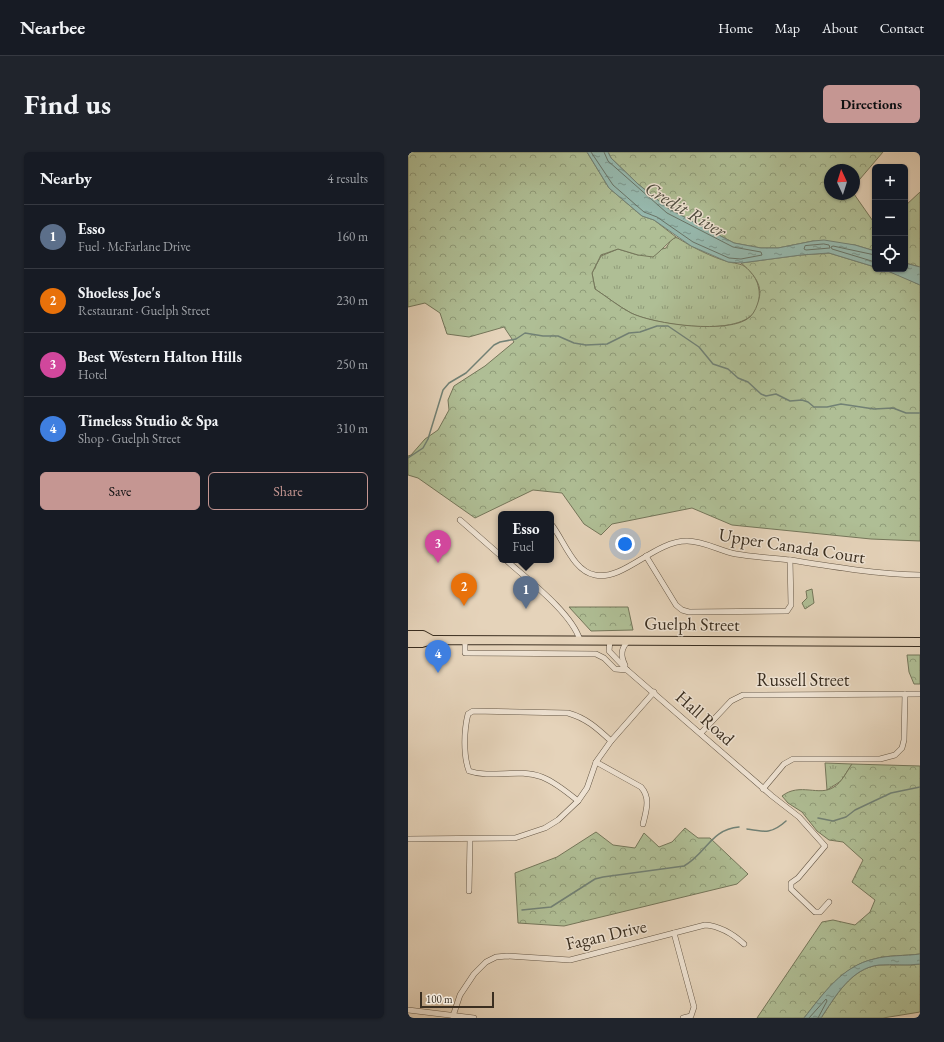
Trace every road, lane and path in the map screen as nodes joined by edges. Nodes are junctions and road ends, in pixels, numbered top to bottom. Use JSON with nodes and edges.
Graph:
{"nodes":[{"id":1,"x":460,"y":520,"type":"dead end"},
{"id":2,"x":554,"y":528,"type":"edge"},
{"id":3,"x":498,"y":552,"type":"edge"},
{"id":4,"x":646,"y":556,"type":"junction"},
{"id":5,"x":790,"y":560,"type":"junction"},
{"id":6,"x":509,"y":563,"type":"edge"},
{"id":7,"x":920,"y":575,"type":"edge"},
{"id":8,"x":408,"y":635,"type":"edge"},
{"id":9,"x":432,"y":640,"type":"junction"},
{"id":10,"x":465,"y":640,"type":"junction"},
{"id":11,"x":580,"y":640,"type":"junction"},
{"id":12,"x":610,"y":640,"type":"junction"},
{"id":13,"x":629,"y":640,"type":"junction"},
{"id":14,"x":920,"y":642,"type":"edge"},
{"id":15,"x":408,"y":643,"type":"edge"},
{"id":16,"x":627,"y":670,"type":"junction"},
{"id":17,"x":654,"y":692,"type":"junction"},
{"id":18,"x":905,"y":694,"type":"junction"},
{"id":19,"x":920,"y":694,"type":"edge"},
{"id":20,"x":701,"y":733,"type":"junction"},
{"id":21,"x":611,"y":741,"type":"junction"},
{"id":22,"x":596,"y":762,"type":"junction"},
{"id":23,"x":763,"y":789,"type":"junction"},
{"id":24,"x":578,"y":801,"type":"junction"},
{"id":25,"x":643,"y":824,"type":"dead end"},
{"id":26,"x":408,"y":839,"type":"edge"},
{"id":27,"x":470,"y":839,"type":"junction"},
{"id":28,"x":469,"y":891,"type":"dead end"},
{"id":29,"x":829,"y":902,"type":"dead end"},
{"id":30,"x":674,"y":933,"type":"junction"},
{"id":31,"x":744,"y":944,"type":"dead end"},
{"id":32,"x":408,"y":1010,"type":"edge"},
{"id":33,"x":453,"y":1016,"type":"junction"},
{"id":34,"x":474,"y":1018,"type":"edge"},
{"id":35,"x":683,"y":1018,"type":"edge"}],
"edges":[{"from":1,"to":3,"type":"street"},
{"from":2,"to":4,"type":"street","name":"Upper Canada Court"},
{"from":4,"to":5,"type":"street","name":"Upper Canada Court"},
{"from":4,"to":5,"type":"street"},
{"from":5,"to":7,"type":"street","name":"Upper Canada Court"},
{"from":6,"to":11,"type":"street"},
{"from":8,"to":9,"type":"main road","name":"Guelph Street"},
{"from":9,"to":10,"type":"main road","name":"Guelph Street"},
{"from":9,"to":15,"type":"main road","name":"Guelph Street"},
{"from":10,"to":11,"type":"main road","name":"Guelph Street"},
{"from":10,"to":16,"type":"street","name":"Hall Road"},
{"from":11,"to":12,"type":"main road","name":"Guelph Street"},
{"from":12,"to":13,"type":"main road","name":"Guelph Street"},
{"from":12,"to":16,"type":"street","name":"Hall Road"},
{"from":13,"to":14,"type":"main road","name":"Guelph Street"},
{"from":13,"to":16,"type":"street"},
{"from":16,"to":17,"type":"street","name":"Hall Road"},
{"from":17,"to":20,"type":"street","name":"Hall Road"},
{"from":17,"to":21,"type":"street"},
{"from":18,"to":19,"type":"street","name":"Russell Street"},
{"from":18,"to":20,"type":"street","name":"Russell Street"},
{"from":18,"to":23,"type":"street"},
{"from":20,"to":23,"type":"street","name":"Hall Road"},
{"from":21,"to":22,"type":"street"},
{"from":21,"to":24,"type":"street"},
{"from":22,"to":24,"type":"street"},
{"from":22,"to":25,"type":"street"},
{"from":23,"to":29,"type":"street","name":"Hall Road"},
{"from":24,"to":27,"type":"street"},
{"from":26,"to":27,"type":"street"},
{"from":27,"to":28,"type":"street"},
{"from":30,"to":31,"type":"street","name":"Fagan Drive"},
{"from":30,"to":33,"type":"street","name":"Fagan Drive"},
{"from":30,"to":35,"type":"street"},
{"from":32,"to":33,"type":"street"},
{"from":33,"to":34,"type":"street"}]}
